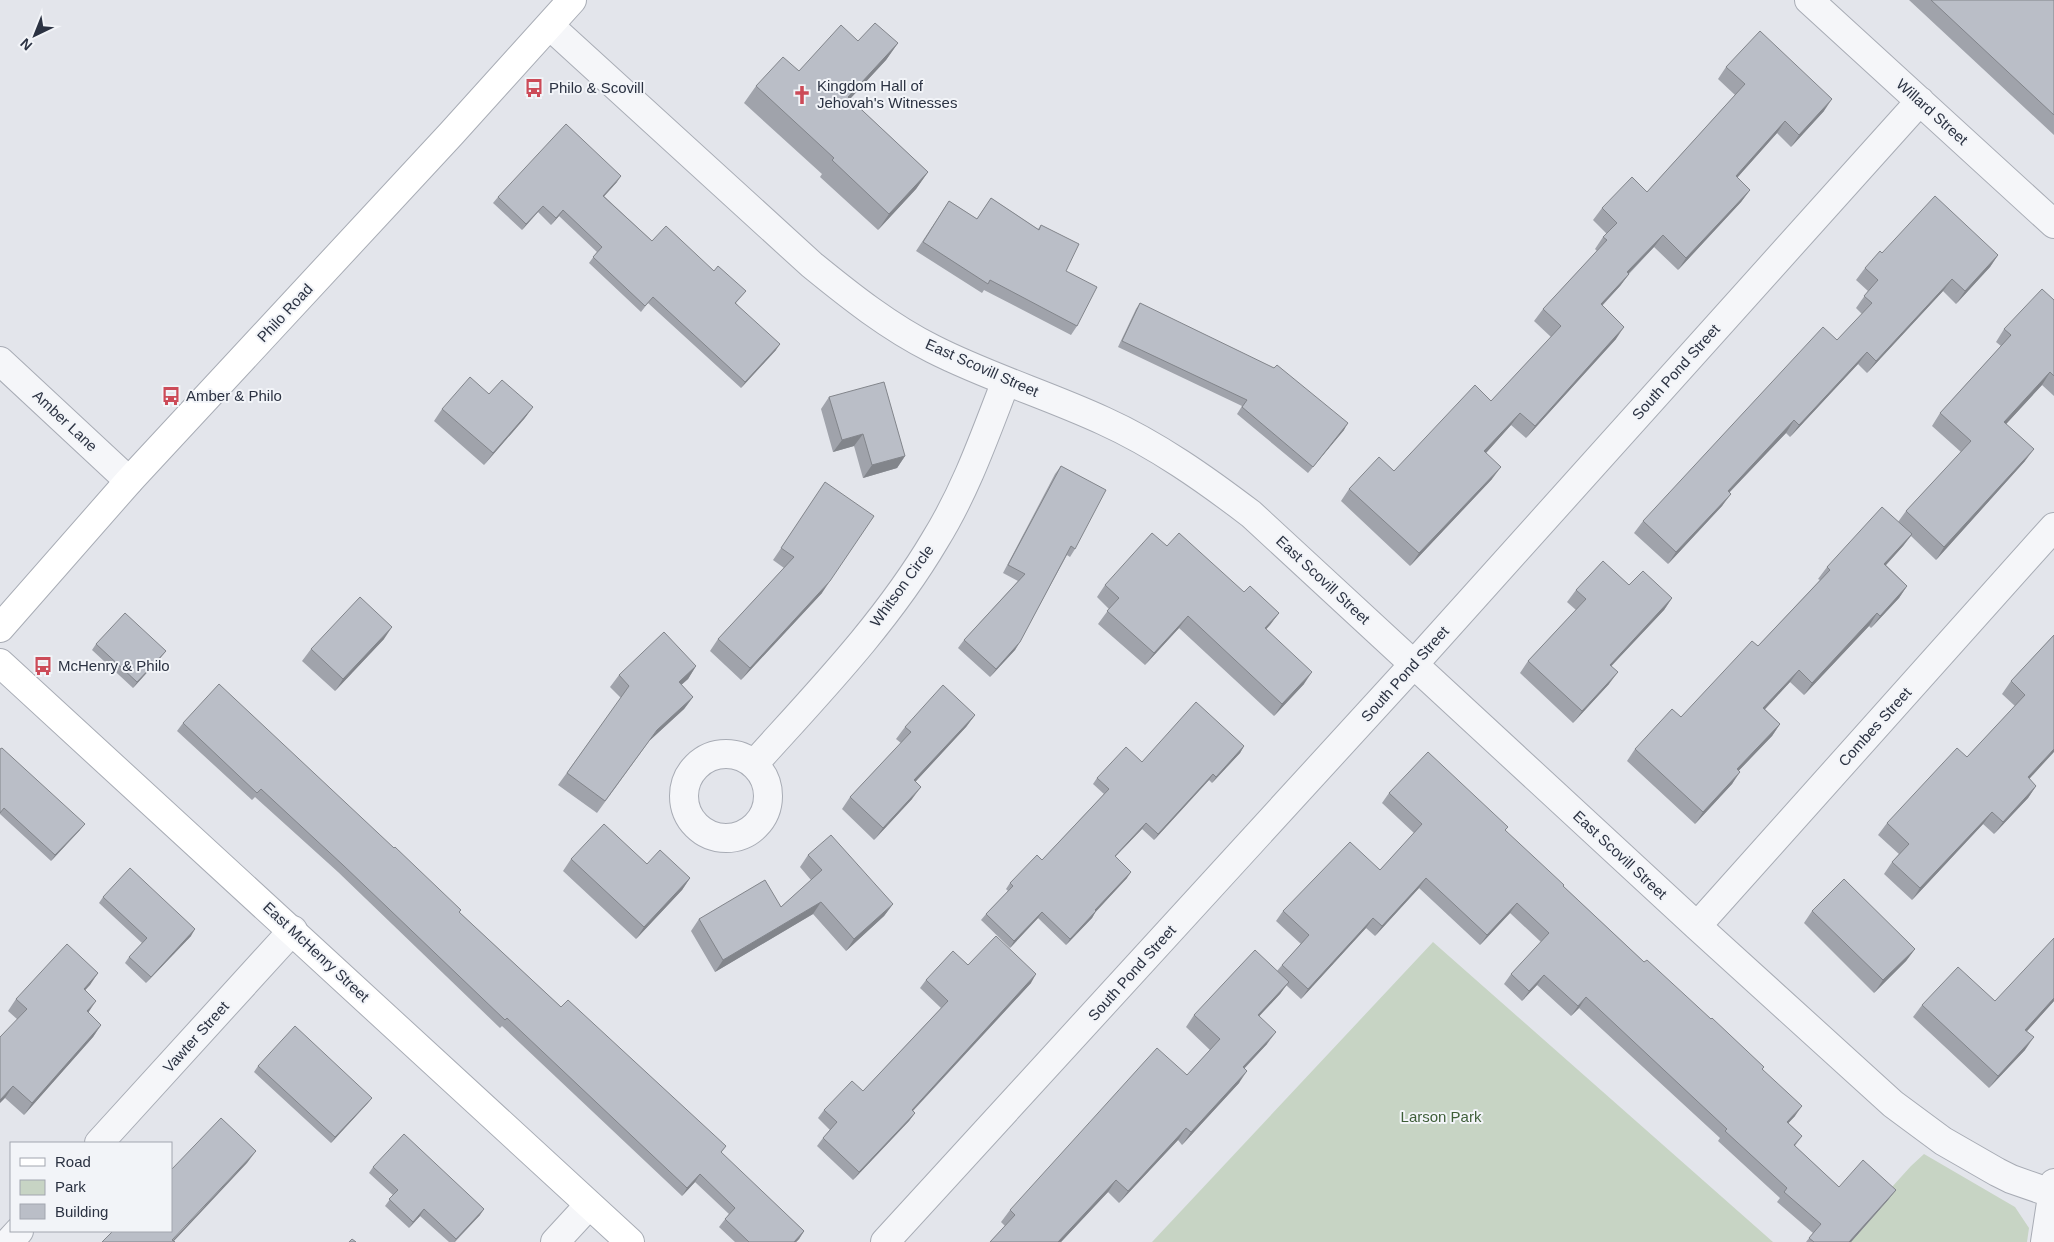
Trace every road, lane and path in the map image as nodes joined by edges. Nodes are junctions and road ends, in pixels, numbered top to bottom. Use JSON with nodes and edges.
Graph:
{"nodes":[{"id":1,"x":572,"y":0,"type":"edge"},
{"id":2,"x":1809,"y":0,"type":"edge"},
{"id":3,"x":550,"y":26,"type":"junction"},
{"id":4,"x":1920,"y":101,"type":"junction"},
{"id":5,"x":2054,"y":224,"type":"edge"},
{"id":6,"x":0,"y":361,"type":"edge"},
{"id":7,"x":1006,"y":381,"type":"junction"},
{"id":8,"x":129,"y":481,"type":"junction"},
{"id":9,"x":2054,"y":527,"type":"edge"},
{"id":10,"x":0,"y":628,"type":"edge"},
{"id":11,"x":0,"y":663,"type":"edge"},
{"id":12,"x":1414,"y":664,"type":"junction"},
{"id":13,"x":754,"y":764,"type":"dead end"},
{"id":14,"x":1697,"y":926,"type":"junction"},
{"id":15,"x":293,"y":930,"type":"junction"},
{"id":16,"x":100,"y":1142,"type":"edge"},
{"id":17,"x":2054,"y":1190,"type":"edge"},
{"id":18,"x":589,"y":1205,"type":"junction"},
{"id":19,"x":18,"y":1232,"type":"edge"},
{"id":20,"x":9,"y":1242,"type":"edge"},
{"id":21,"x":555,"y":1242,"type":"edge"},
{"id":22,"x":630,"y":1242,"type":"edge"},
{"id":23,"x":886,"y":1242,"type":"edge"},
{"id":24,"x":2045,"y":1242,"type":"edge"}],
"edges":[{"from":1,"to":3,"type":"street","name":"Philo Road"},
{"from":2,"to":4,"type":"street","name":"Willard Street"},
{"from":3,"to":7,"type":"street","name":"East Scovill Street"},
{"from":3,"to":8,"type":"street","name":"Philo Road"},
{"from":4,"to":5,"type":"street","name":"Willard Street"},
{"from":4,"to":12,"type":"street","name":"South Pond Street"},
{"from":6,"to":8,"type":"street","name":"Amber Lane"},
{"from":7,"to":12,"type":"street","name":"East Scovill Street"},
{"from":7,"to":13,"type":"street","name":"Whitson Circle"},
{"from":8,"to":10,"type":"street","name":"Philo Road"},
{"from":9,"to":14,"type":"street","name":"Combes Street"},
{"from":11,"to":15,"type":"street","name":"East McHenry Street"},
{"from":12,"to":14,"type":"street","name":"East Scovill Street"},
{"from":12,"to":23,"type":"street","name":"South Pond Street"},
{"from":14,"to":17,"type":"street","name":"East Scovill Street"},
{"from":15,"to":16,"type":"street","name":"Vawter Street"},
{"from":15,"to":18,"type":"street","name":"East McHenry Street"},
{"from":17,"to":24,"type":"street"},
{"from":18,"to":21,"type":"street"},
{"from":18,"to":22,"type":"street","name":"East McHenry Street"},
{"from":19,"to":20,"type":"street"}]}
